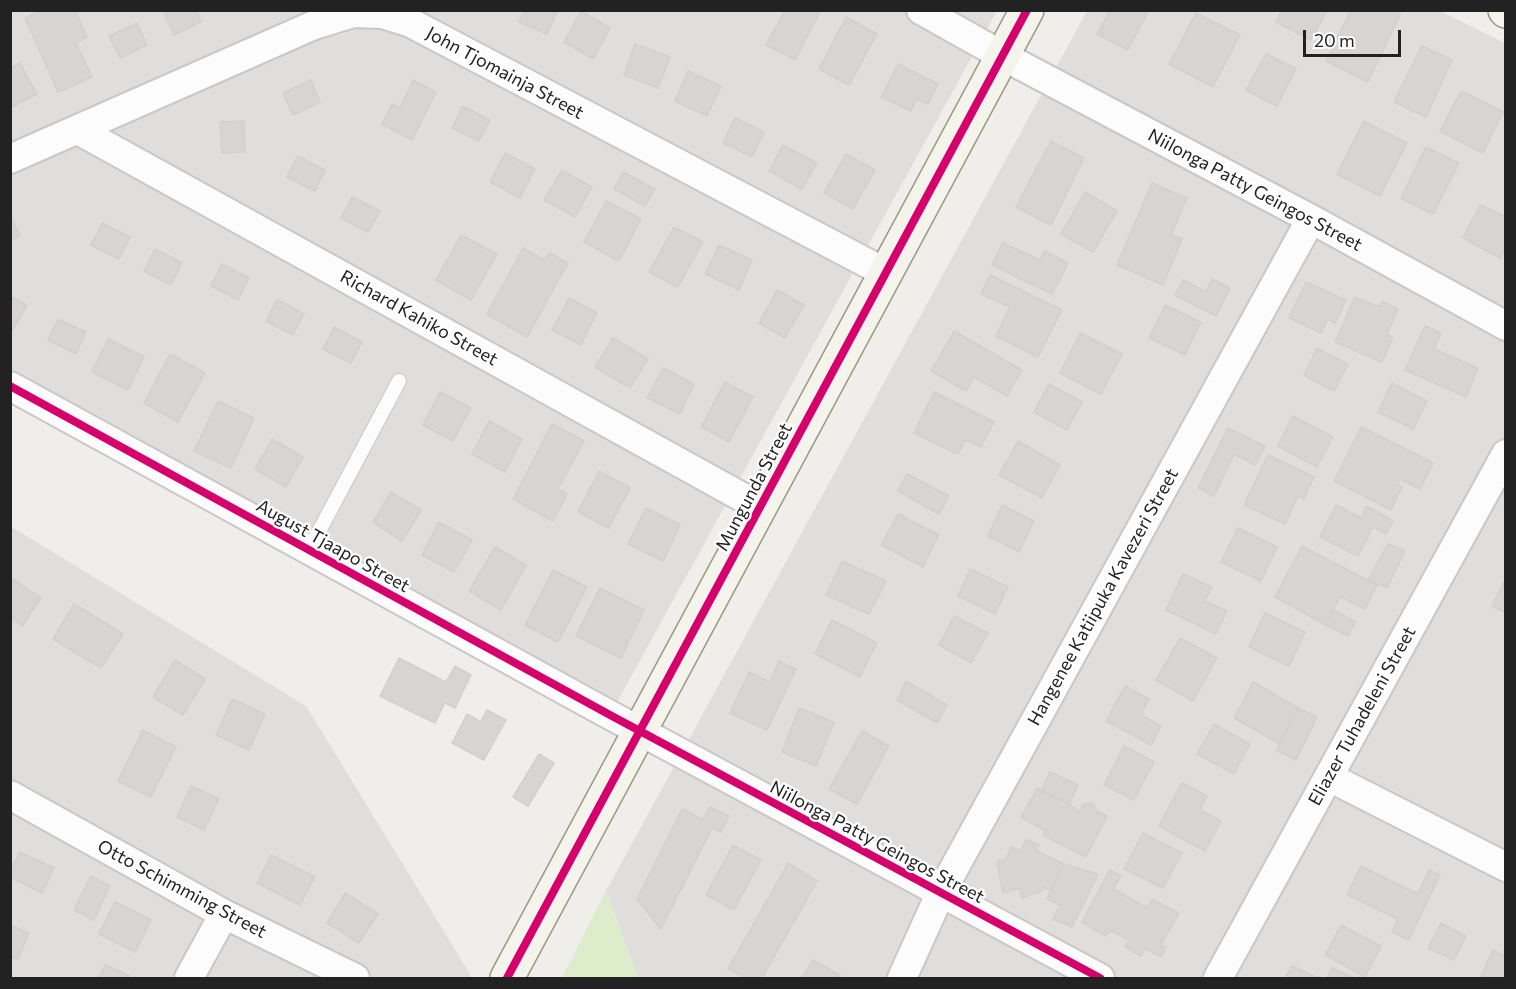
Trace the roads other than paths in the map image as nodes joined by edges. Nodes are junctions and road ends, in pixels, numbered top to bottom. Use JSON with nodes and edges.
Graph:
{"nodes":[{"id":1,"x":921,"y":10,"type":"edge"},
{"id":2,"x":1027,"y":10,"type":"edge"},
{"id":3,"x":1003,"y":56,"type":"junction"},
{"id":4,"x":78,"y":130,"type":"junction"},
{"id":5,"x":10,"y":159,"type":"edge"},
{"id":6,"x":1311,"y":219,"type":"junction"},
{"id":7,"x":886,"y":273,"type":"junction"},
{"id":8,"x":1506,"y":326,"type":"edge"},
{"id":9,"x":399,"y":381,"type":"dead end"},
{"id":10,"x":10,"y":386,"type":"edge"},
{"id":11,"x":1506,"y":454,"type":"edge"},
{"id":12,"x":760,"y":507,"type":"junction"},
{"id":13,"x":309,"y":550,"type":"junction"},
{"id":14,"x":641,"y":731,"type":"junction"},
{"id":15,"x":1329,"y":777,"type":"junction"},
{"id":16,"x":10,"y":795,"type":"edge"},
{"id":17,"x":1506,"y":867,"type":"edge"},
{"id":18,"x":940,"y":894,"type":"junction"},
{"id":19,"x":225,"y":914,"type":"junction"},
{"id":20,"x":189,"y":978,"type":"edge"},
{"id":21,"x":355,"y":978,"type":"edge"},
{"id":22,"x":507,"y":978,"type":"edge"},
{"id":23,"x":902,"y":978,"type":"edge"},
{"id":24,"x":1100,"y":978,"type":"edge"},
{"id":25,"x":1218,"y":978,"type":"edge"}],
"edges":[{"from":1,"to":3,"type":"street","name":"Niilonga Patty Geingos Street"},
{"from":2,"to":3,"type":"street","name":"Mungunda Street"},
{"from":3,"to":6,"type":"street","name":"Niilonga Patty Geingos Street"},
{"from":3,"to":7,"type":"street","name":"Mungunda Street"},
{"from":4,"to":5,"type":"street","name":"John Tjomainja Street"},
{"from":4,"to":7,"type":"street","name":"John Tjomainja Street"},
{"from":4,"to":12,"type":"street","name":"Richard Kahiko Street"},
{"from":6,"to":8,"type":"street","name":"Niilonga Patty Geingos Street"},
{"from":6,"to":18,"type":"street","name":"Hangenee Katiipuka Kavezeri Street"},
{"from":7,"to":12,"type":"street","name":"Mungunda Street"},
{"from":9,"to":13,"type":"lane"},
{"from":10,"to":13,"type":"street","name":"August Tjaapo Street"},
{"from":11,"to":15,"type":"street","name":"Eliazer Tuhadeleni Street"},
{"from":12,"to":14,"type":"street","name":"Mungunda Street"},
{"from":13,"to":14,"type":"street","name":"August Tjaapo Street"},
{"from":14,"to":18,"type":"street","name":"Niilonga Patty Geingos Street"},
{"from":14,"to":22,"type":"street","name":"Mungunda Street"},
{"from":15,"to":17,"type":"street"},
{"from":15,"to":25,"type":"street","name":"Eliazer Tuhadeleni Street"},
{"from":16,"to":19,"type":"street","name":"Otto Schimming Street"},
{"from":18,"to":23,"type":"street","name":"Hangenee Katiipuka Kavezeri Street"},
{"from":18,"to":24,"type":"street","name":"Niilonga Patty Geingos Street"},
{"from":19,"to":20,"type":"street"},
{"from":19,"to":21,"type":"street","name":"Otto Schimming Street"}]}
